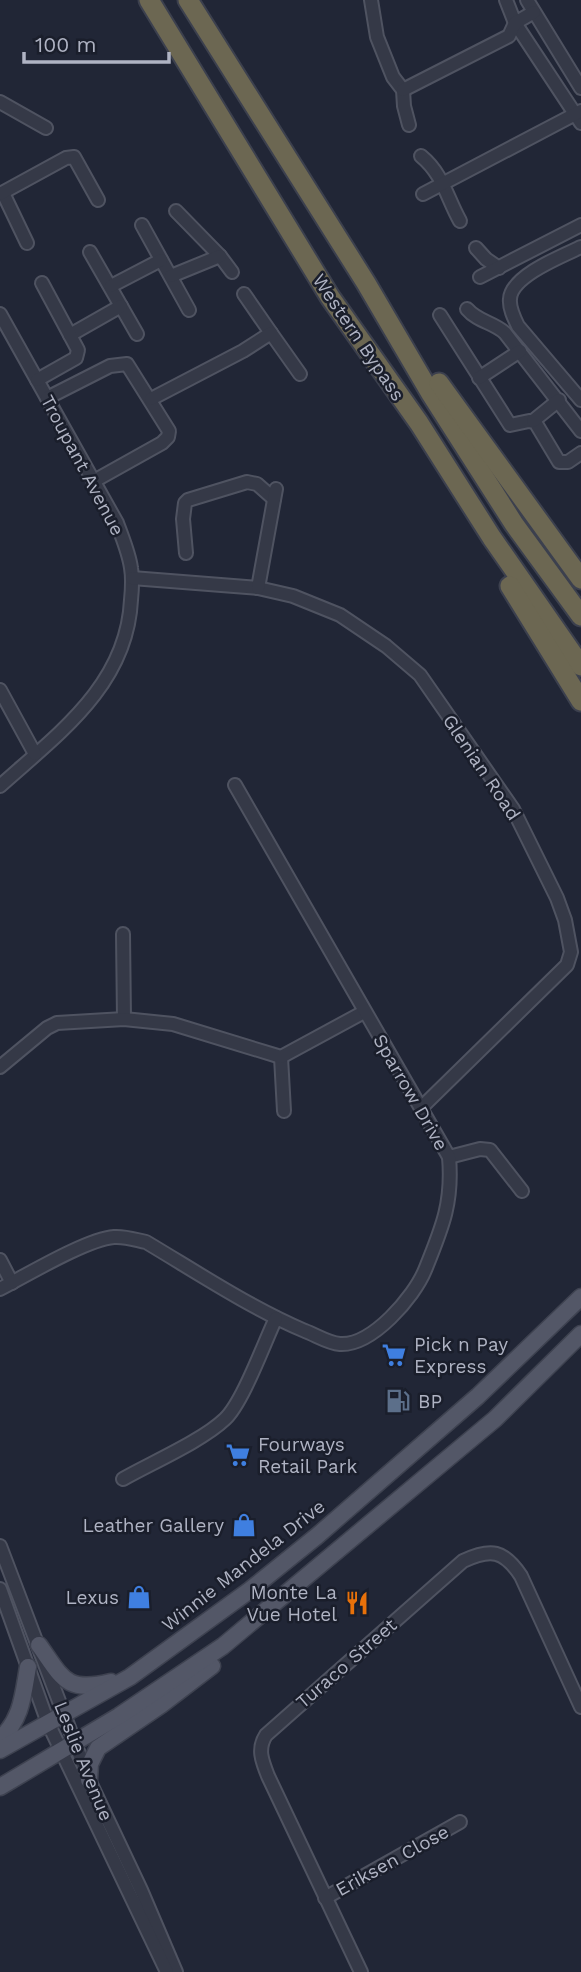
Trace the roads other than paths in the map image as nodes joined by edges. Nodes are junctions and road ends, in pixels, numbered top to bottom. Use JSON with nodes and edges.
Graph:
{"nodes":[{"id":1,"x":149,"y":0,"type":"edge"},
{"id":2,"x":188,"y":0,"type":"edge"},
{"id":3,"x":371,"y":0,"type":"edge"},
{"id":4,"x":506,"y":0,"type":"edge"},
{"id":5,"x":527,"y":0,"type":"edge"},
{"id":6,"x":534,"y":12,"type":"junction"},
{"id":7,"x":516,"y":23,"type":"junction"},
{"id":8,"x":581,"y":88,"type":"edge"},
{"id":9,"x":402,"y":90,"type":"junction"},
{"id":10,"x":0,"y":102,"type":"edge"},
{"id":11,"x":579,"y":116,"type":"edge"},
{"id":12,"x":409,"y":125,"type":"dead end"},
{"id":13,"x":46,"y":128,"type":"dead end"},
{"id":14,"x":421,"y":156,"type":"dead end"},
{"id":15,"x":443,"y":182,"type":"junction"},
{"id":16,"x":1,"y":194,"type":"edge"},
{"id":17,"x":423,"y":194,"type":"dead end"},
{"id":18,"x":98,"y":200,"type":"dead end"},
{"id":19,"x":176,"y":211,"type":"dead end"},
{"id":20,"x":460,"y":221,"type":"dead end"},
{"id":21,"x":142,"y":225,"type":"dead end"},
{"id":22,"x":581,"y":225,"type":"edge"},
{"id":23,"x":27,"y":243,"type":"dead end"},
{"id":24,"x":581,"y":247,"type":"edge"},
{"id":25,"x":476,"y":248,"type":"dead end"},
{"id":26,"x":90,"y":252,"type":"dead end"},
{"id":27,"x":220,"y":256,"type":"junction"},
{"id":28,"x":162,"y":260,"type":"junction"},
{"id":29,"x":499,"y":268,"type":"junction"},
{"id":30,"x":232,"y":272,"type":"dead end"},
{"id":31,"x":171,"y":276,"type":"junction"},
{"id":32,"x":480,"y":277,"type":"dead end"},
{"id":33,"x":42,"y":283,"type":"dead end"},
{"id":34,"x":366,"y":283,"type":"junction"},
{"id":35,"x":111,"y":286,"type":"junction"},
{"id":36,"x":244,"y":294,"type":"dead end"},
{"id":37,"x":330,"y":297,"type":"junction"},
{"id":38,"x":121,"y":306,"type":"junction"},
{"id":39,"x":467,"y":309,"type":"dead end"},
{"id":40,"x":189,"y":310,"type":"dead end"},
{"id":41,"x":0,"y":314,"type":"edge"},
{"id":42,"x":440,"y":315,"type":"dead end"},
{"id":43,"x":271,"y":333,"type":"junction"},
{"id":44,"x":136,"y":334,"type":"dead end"},
{"id":45,"x":71,"y":335,"type":"junction"},
{"id":46,"x":520,"y":351,"type":"junction"},
{"id":47,"x":300,"y":374,"type":"dead end"},
{"id":48,"x":479,"y":378,"type":"junction"},
{"id":49,"x":37,"y":380,"type":"junction"},
{"id":50,"x":47,"y":398,"type":"junction"},
{"id":51,"x":150,"y":399,"type":"junction"},
{"id":52,"x":559,"y":400,"type":"junction"},
{"id":53,"x":581,"y":400,"type":"edge"},
{"id":54,"x":533,"y":421,"type":"junction"},
{"id":55,"x":581,"y":431,"type":"edge"},
{"id":56,"x":581,"y":453,"type":"edge"},
{"id":57,"x":94,"y":481,"type":"junction"},
{"id":58,"x":186,"y":553,"type":"dead end"},
{"id":59,"x":132,"y":578,"type":"junction"},
{"id":60,"x":581,"y":579,"type":"edge"},
{"id":61,"x":258,"y":588,"type":"junction"},
{"id":62,"x":581,"y":616,"type":"edge"},
{"id":63,"x":581,"y":666,"type":"edge"},
{"id":64,"x":0,"y":690,"type":"edge"},
{"id":65,"x":581,"y":701,"type":"edge"},
{"id":66,"x":35,"y":754,"type":"junction"},
{"id":67,"x":236,"y":785,"type":"dead end"},
{"id":68,"x":0,"y":786,"type":"edge"},
{"id":69,"x":123,"y":934,"type":"dead end"},
{"id":70,"x":364,"y":1012,"type":"junction"},
{"id":71,"x":124,"y":1019,"type":"junction"},
{"id":72,"x":281,"y":1058,"type":"junction"},
{"id":73,"x":0,"y":1067,"type":"edge"},
{"id":74,"x":422,"y":1107,"type":"junction"},
{"id":75,"x":284,"y":1111,"type":"dead end"},
{"id":76,"x":449,"y":1157,"type":"junction"},
{"id":77,"x":522,"y":1191,"type":"dead end"},
{"id":78,"x":0,"y":1260,"type":"edge"},
{"id":79,"x":6,"y":1286,"type":"edge"},
{"id":80,"x":581,"y":1297,"type":"edge"},
{"id":81,"x":276,"y":1318,"type":"junction"},
{"id":82,"x":581,"y":1334,"type":"edge"},
{"id":83,"x":123,"y":1479,"type":"dead end"},
{"id":84,"x":0,"y":1546,"type":"edge"},
{"id":85,"x":0,"y":1589,"type":"edge"},
{"id":86,"x":39,"y":1645,"type":"junction"},
{"id":87,"x":223,"y":1646,"type":"junction"},
{"id":88,"x":28,"y":1667,"type":"junction"},
{"id":89,"x":130,"y":1677,"type":"junction"},
{"id":90,"x":581,"y":1707,"type":"edge"},
{"id":91,"x":65,"y":1714,"type":"junction"},
{"id":92,"x":48,"y":1723,"type":"junction"},
{"id":93,"x":0,"y":1739,"type":"edge"},
{"id":94,"x":69,"y":1747,"type":"junction"},
{"id":95,"x":0,"y":1750,"type":"edge"},
{"id":96,"x":89,"y":1780,"type":"junction"},
{"id":97,"x":0,"y":1787,"type":"edge"},
{"id":98,"x":460,"y":1822,"type":"dead end"},
{"id":99,"x":325,"y":1898,"type":"junction"},
{"id":100,"x":167,"y":1972,"type":"edge"},
{"id":101,"x":176,"y":1972,"type":"edge"},
{"id":102,"x":361,"y":1972,"type":"edge"}],
"edges":[{"from":1,"to":37,"type":"highway","name":"Western Bypass"},
{"from":2,"to":34,"type":"highway","name":"Western Bypass"},
{"from":3,"to":9,"type":"street"},
{"from":4,"to":7,"type":"street"},
{"from":5,"to":6,"type":"street"},
{"from":6,"to":7,"type":"street"},
{"from":6,"to":8,"type":"street"},
{"from":7,"to":9,"type":"street"},
{"from":7,"to":11,"type":"street"},
{"from":9,"to":12,"type":"street"},
{"from":10,"to":13,"type":"street"},
{"from":11,"to":15,"type":"street"},
{"from":14,"to":15,"type":"street"},
{"from":15,"to":17,"type":"street"},
{"from":15,"to":20,"type":"street"},
{"from":16,"to":18,"type":"street"},
{"from":16,"to":23,"type":"street"},
{"from":19,"to":27,"type":"street"},
{"from":21,"to":28,"type":"street"},
{"from":22,"to":29,"type":"street"},
{"from":24,"to":53,"type":"street"},
{"from":25,"to":29,"type":"street"},
{"from":26,"to":35,"type":"street"},
{"from":27,"to":30,"type":"street"},
{"from":27,"to":31,"type":"street"},
{"from":28,"to":31,"type":"street"},
{"from":28,"to":35,"type":"street"},
{"from":29,"to":32,"type":"street"},
{"from":31,"to":40,"type":"street"},
{"from":33,"to":45,"type":"street"},
{"from":34,"to":60,"type":"highway"},
{"from":34,"to":62,"type":"highway","name":"Western Bypass"},
{"from":35,"to":38,"type":"street"},
{"from":36,"to":43,"type":"street"},
{"from":37,"to":63,"type":"highway","name":"Western Bypass"},
{"from":37,"to":65,"type":"highway"},
{"from":38,"to":44,"type":"street"},
{"from":38,"to":45,"type":"street"},
{"from":39,"to":46,"type":"street"},
{"from":41,"to":49,"type":"street","name":"Troupant Avenue"},
{"from":42,"to":48,"type":"street"},
{"from":43,"to":47,"type":"street"},
{"from":43,"to":51,"type":"street"},
{"from":45,"to":49,"type":"street"},
{"from":46,"to":48,"type":"street"},
{"from":46,"to":52,"type":"street"},
{"from":48,"to":54,"type":"street"},
{"from":49,"to":50,"type":"street","name":"Troupant Avenue"},
{"from":50,"to":51,"type":"street"},
{"from":50,"to":57,"type":"street","name":"Troupant Avenue"},
{"from":51,"to":57,"type":"street"},
{"from":52,"to":54,"type":"street"},
{"from":52,"to":55,"type":"street"},
{"from":54,"to":56,"type":"street"},
{"from":57,"to":59,"type":"street","name":"Troupant Avenue"},
{"from":58,"to":61,"type":"street"},
{"from":59,"to":61,"type":"street","name":"Glenian Road"},
{"from":59,"to":66,"type":"street","name":"Troupant Avenue"},
{"from":61,"to":74,"type":"street","name":"Glenian Road"},
{"from":64,"to":66,"type":"street"},
{"from":66,"to":68,"type":"street","name":"Troupant Avenue"},
{"from":67,"to":70,"type":"street","name":"Sparrow Drive"},
{"from":69,"to":71,"type":"street"},
{"from":70,"to":72,"type":"street"},
{"from":70,"to":74,"type":"street","name":"Sparrow Drive"},
{"from":71,"to":72,"type":"street"},
{"from":71,"to":73,"type":"street"},
{"from":72,"to":75,"type":"street"},
{"from":74,"to":76,"type":"street","name":"Sparrow Drive"},
{"from":76,"to":77,"type":"street"},
{"from":76,"to":81,"type":"street","name":"Sparrow Drive"},
{"from":78,"to":79,"type":"street"},
{"from":79,"to":81,"type":"street","name":"Sparrow Drive"},
{"from":80,"to":89,"type":"main road","name":"Winnie Mandela Drive"},
{"from":81,"to":83,"type":"street"},
{"from":82,"to":87,"type":"main road"},
{"from":84,"to":86,"type":"street","name":"Leslie Avenue"},
{"from":85,"to":88,"type":"street","name":"Leslie Avenue"},
{"from":86,"to":89,"type":"main road"},
{"from":86,"to":91,"type":"street","name":"Leslie Avenue"},
{"from":87,"to":94,"type":"main road"},
{"from":87,"to":96,"type":"main road"},
{"from":88,"to":92,"type":"street","name":"Leslie Avenue"},
{"from":88,"to":93,"type":"main road"},
{"from":89,"to":91,"type":"main road","name":"Winnie Mandela Drive"},
{"from":90,"to":99,"type":"street","name":"Turaco Street"},
{"from":91,"to":92,"type":"main road","name":"Winnie Mandela Drive"},
{"from":91,"to":94,"type":"street","name":"Leslie Avenue"},
{"from":92,"to":94,"type":"street","name":"Leslie Avenue"},
{"from":92,"to":95,"type":"main road","name":"Winnie Mandela Drive"},
{"from":94,"to":96,"type":"street","name":"Leslie Avenue"},
{"from":94,"to":97,"type":"main road"},
{"from":94,"to":100,"type":"street","name":"Leslie Avenue"},
{"from":96,"to":101,"type":"street","name":"Leslie Avenue"},
{"from":98,"to":99,"type":"street","name":"Eriksen Close"},
{"from":99,"to":102,"type":"street","name":"Turaco Street"}]}
